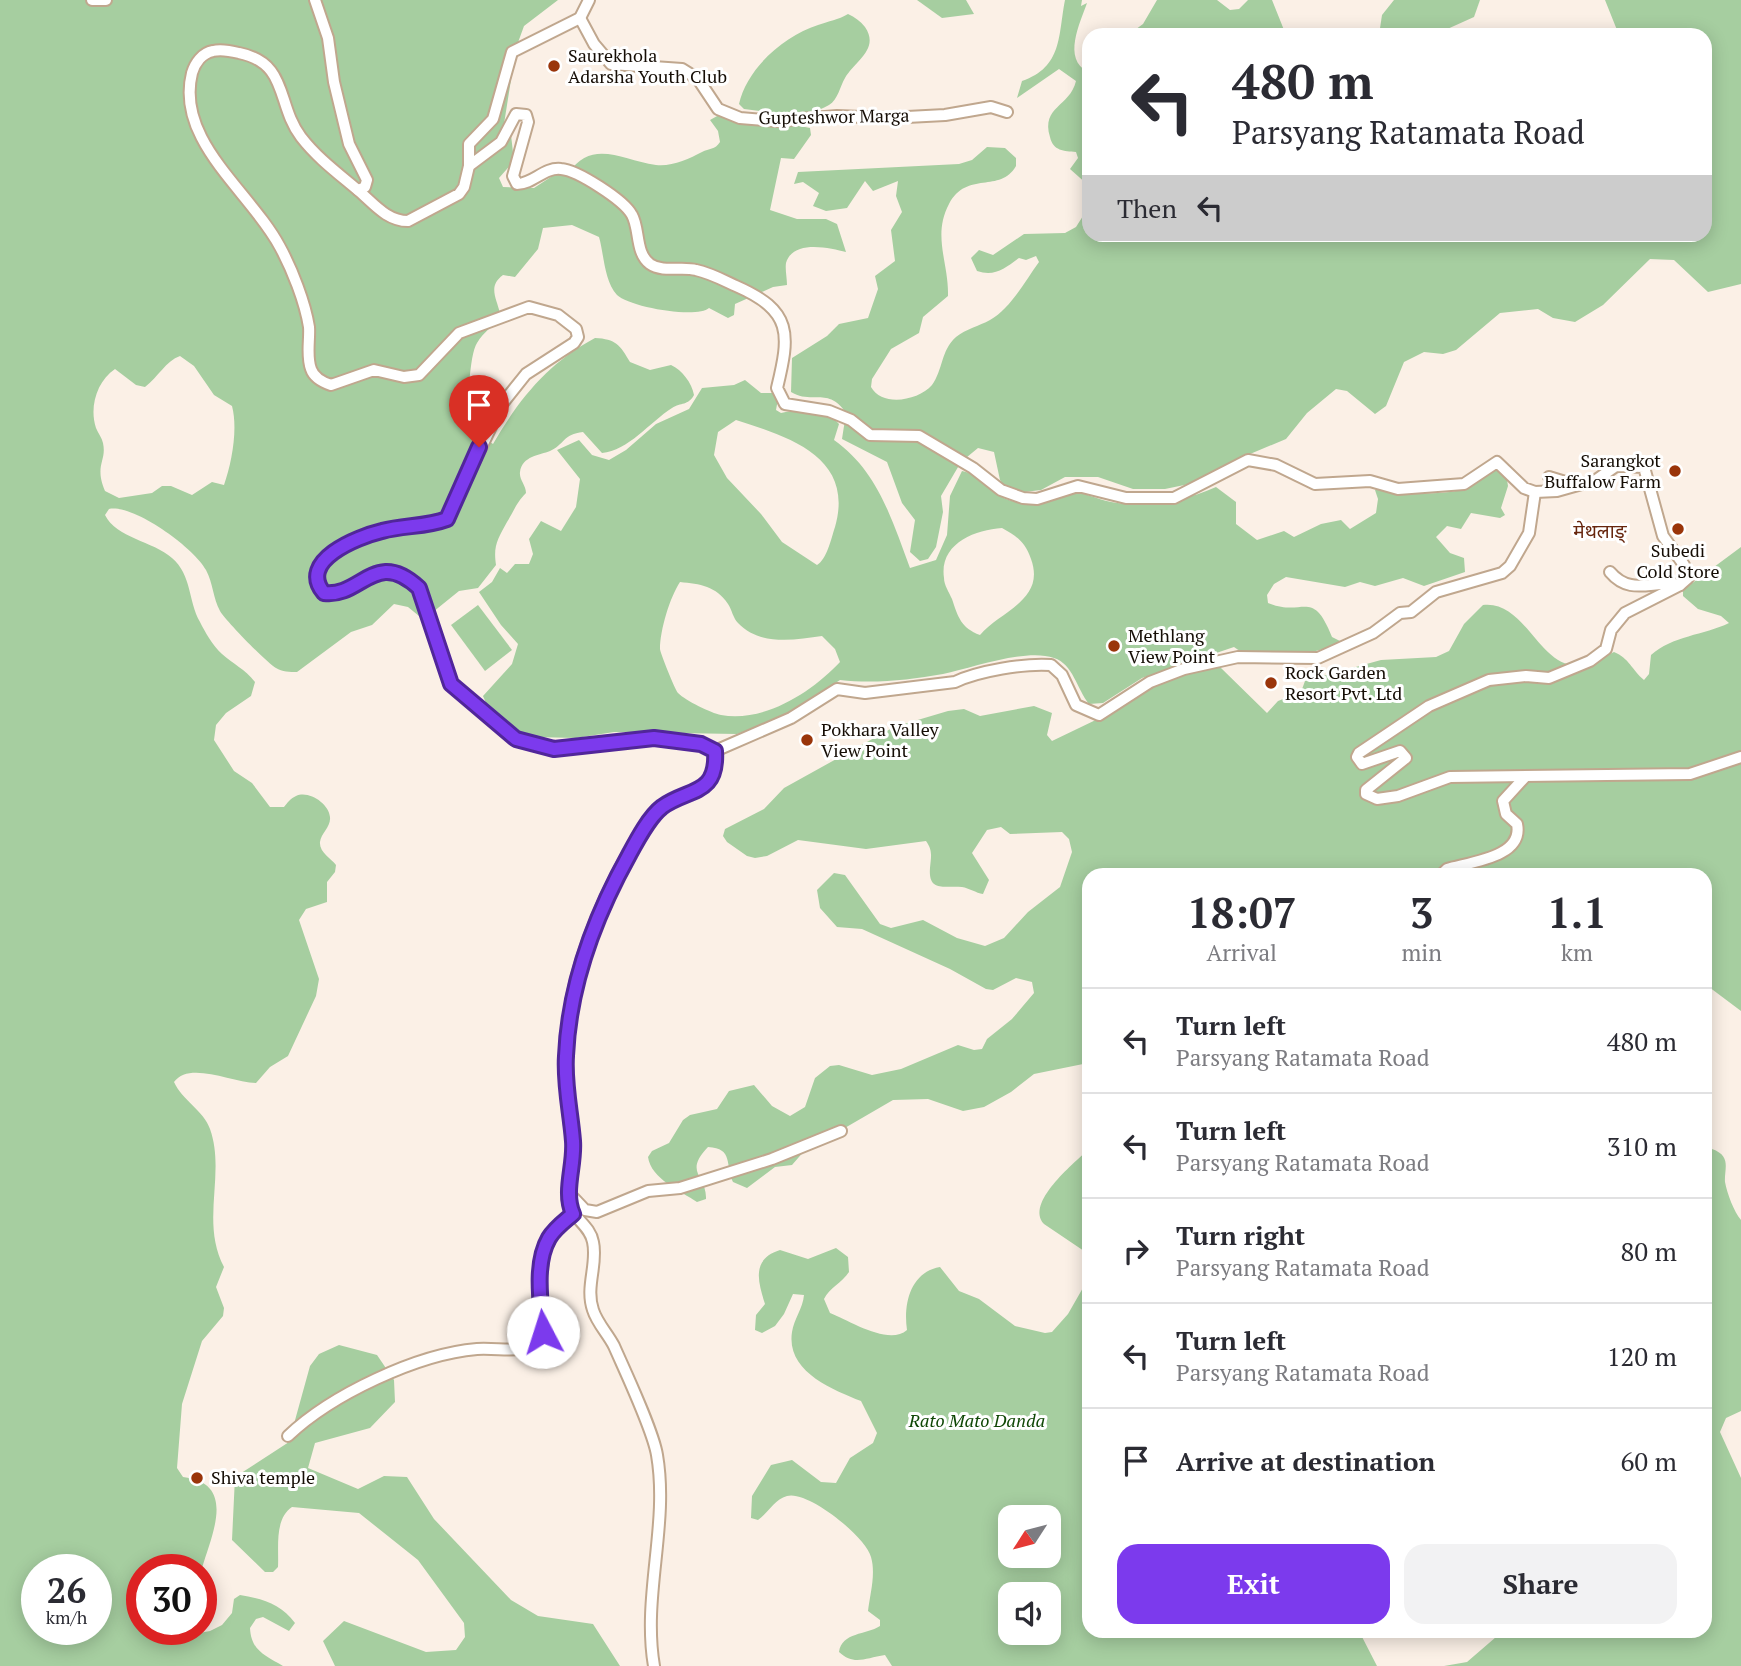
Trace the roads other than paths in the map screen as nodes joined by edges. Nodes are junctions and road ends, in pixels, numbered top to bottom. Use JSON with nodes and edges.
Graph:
{"nodes":[{"id":1,"x":92,"y":0,"type":"edge"},
{"id":2,"x":106,"y":0,"type":"edge"},
{"id":3,"x":315,"y":0,"type":"edge"},
{"id":4,"x":589,"y":0,"type":"edge"},
{"id":5,"x":580,"y":18,"type":"junction"},
{"id":6,"x":1007,"y":112,"type":"dead end"},
{"id":7,"x":469,"y":166,"type":"junction"},
{"id":8,"x":358,"y":190,"type":"junction"},
{"id":9,"x":1549,"y":477,"type":"dead end"},
{"id":10,"x":1572,"y":484,"type":"junction"},
{"id":11,"x":1535,"y":492,"type":"junction"},
{"id":12,"x":1610,"y":572,"type":"dead end"},
{"id":13,"x":1680,"y":585,"type":"junction"},
{"id":14,"x":715,"y":751,"type":"junction"},
{"id":15,"x":1741,"y":757,"type":"edge"},
{"id":16,"x":1525,"y":777,"type":"junction"},
{"id":17,"x":1451,"y":868,"type":"edge"},
{"id":18,"x":841,"y":1131,"type":"dead end"},
{"id":19,"x":568,"y":1192,"type":"junction"},
{"id":20,"x":573,"y":1214,"type":"junction"},
{"id":21,"x":288,"y":1436,"type":"dead end"},
{"id":22,"x":653,"y":1666,"type":"edge"}],
"edges":[{"from":1,"to":2,"type":"street"},
{"from":3,"to":8,"type":"street"},
{"from":4,"to":5,"type":"street"},
{"from":5,"to":6,"type":"street","name":"Gupteshwor Marga"},
{"from":5,"to":7,"type":"street"},
{"from":7,"to":8,"type":"street"},
{"from":7,"to":11,"type":"street"},
{"from":8,"to":14,"type":"street"},
{"from":9,"to":10,"type":"street"},
{"from":10,"to":11,"type":"street"},
{"from":10,"to":13,"type":"street"},
{"from":11,"to":14,"type":"street"},
{"from":12,"to":13,"type":"street"},
{"from":13,"to":16,"type":"street"},
{"from":14,"to":19,"type":"street"},
{"from":15,"to":16,"type":"street"},
{"from":16,"to":17,"type":"street"},
{"from":18,"to":19,"type":"street"},
{"from":19,"to":20,"type":"street"},
{"from":20,"to":21,"type":"street"},
{"from":20,"to":22,"type":"street"}]}
